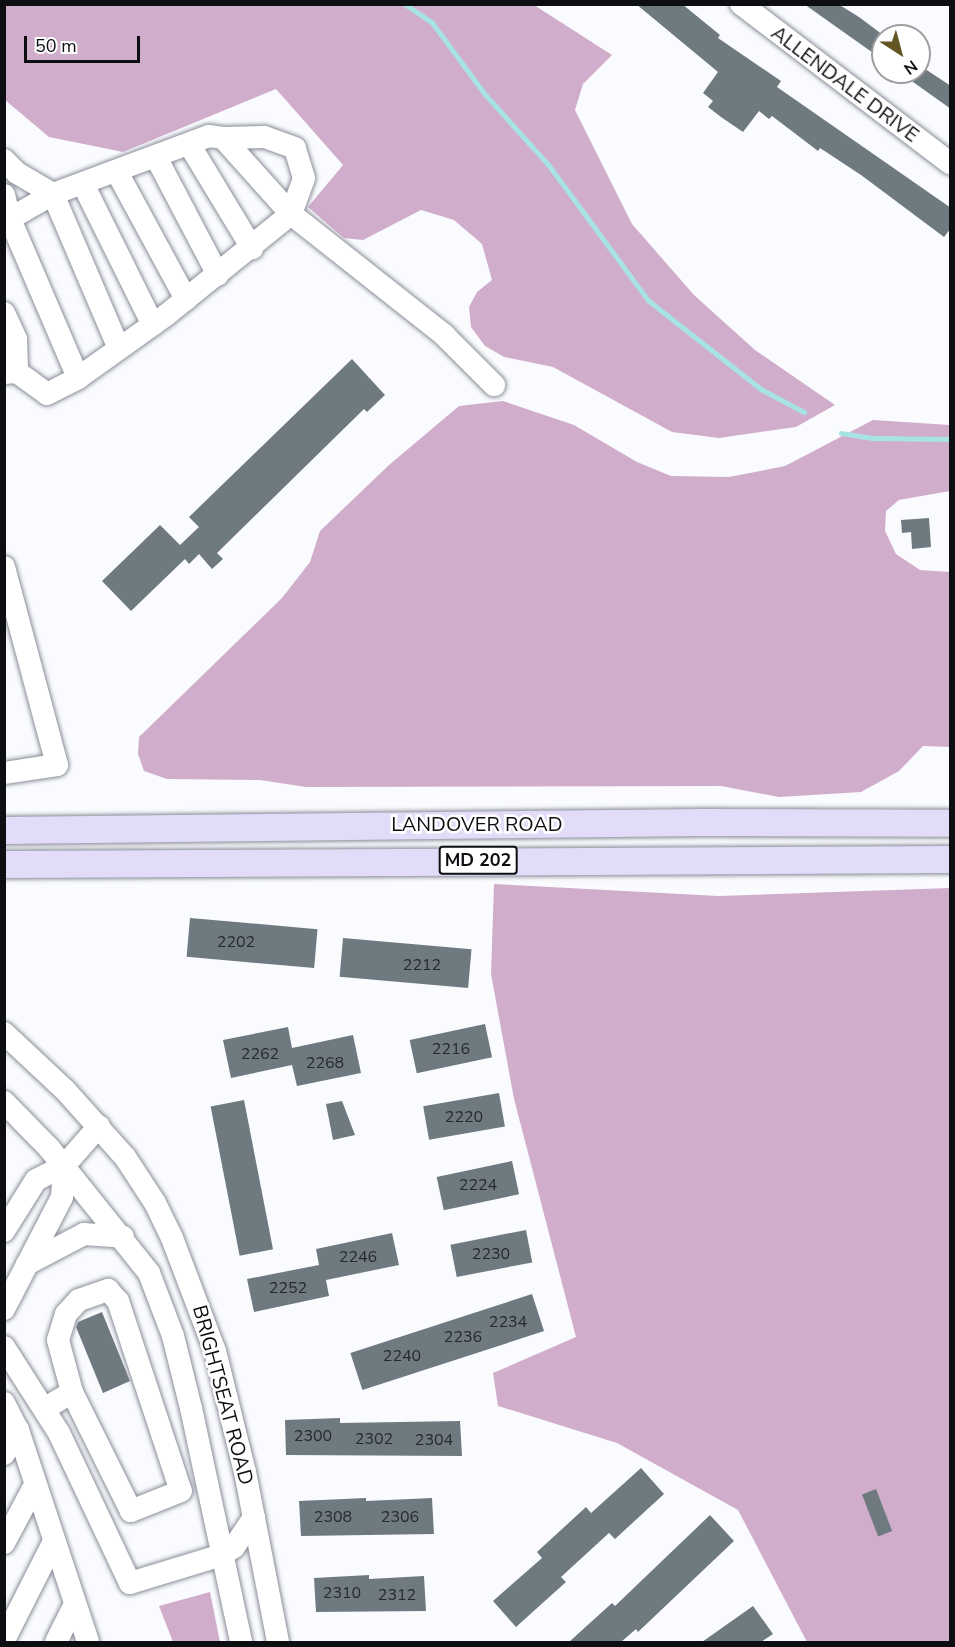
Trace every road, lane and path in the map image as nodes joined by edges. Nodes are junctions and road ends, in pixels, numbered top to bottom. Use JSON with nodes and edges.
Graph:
{"nodes":[{"id":1,"x":741,"y":4,"type":"edge"},
{"id":2,"x":223,"y":138,"type":"junction"},
{"id":3,"x":189,"y":144,"type":"junction"},
{"id":4,"x":156,"y":157,"type":"junction"},
{"id":5,"x":4,"y":160,"type":"edge"},
{"id":6,"x":951,"y":163,"type":"edge"},
{"id":7,"x":117,"y":172,"type":"junction"},
{"id":8,"x":83,"y":184,"type":"junction"},
{"id":9,"x":53,"y":194,"type":"junction"},
{"id":10,"x":4,"y":195,"type":"edge"},
{"id":11,"x":291,"y":214,"type":"junction"},
{"id":12,"x":7,"y":221,"type":"edge"},
{"id":13,"x":252,"y":248,"type":"junction"},
{"id":14,"x":218,"y":275,"type":"junction"},
{"id":15,"x":186,"y":299,"type":"junction"},
{"id":16,"x":4,"y":312,"type":"edge"},
{"id":17,"x":153,"y":324,"type":"junction"},
{"id":18,"x":119,"y":349,"type":"junction"},
{"id":19,"x":11,"y":373,"type":"edge"},
{"id":20,"x":78,"y":378,"type":"junction"},
{"id":21,"x":494,"y":386,"type":"dead end"},
{"id":22,"x":4,"y":567,"type":"edge"},
{"id":23,"x":4,"y":773,"type":"edge"},
{"id":24,"x":951,"y":823,"type":"edge"},
{"id":25,"x":4,"y":830,"type":"edge"},
{"id":26,"x":951,"y":859,"type":"edge"},
{"id":27,"x":4,"y":864,"type":"edge"},
{"id":28,"x":4,"y":1033,"type":"edge"},
{"id":29,"x":4,"y":1101,"type":"edge"},
{"id":30,"x":99,"y":1126,"type":"junction"},
{"id":31,"x":64,"y":1166,"type":"junction"},
{"id":32,"x":4,"y":1231,"type":"edge"},
{"id":33,"x":123,"y":1237,"type":"junction"},
{"id":34,"x":27,"y":1264,"type":"junction"},
{"id":35,"x":4,"y":1309,"type":"edge"},
{"id":36,"x":4,"y":1347,"type":"edge"},
{"id":37,"x":72,"y":1392,"type":"junction"},
{"id":38,"x":4,"y":1403,"type":"edge"},
{"id":39,"x":44,"y":1409,"type":"junction"},
{"id":40,"x":18,"y":1430,"type":"junction"},
{"id":41,"x":4,"y":1454,"type":"edge"},
{"id":42,"x":35,"y":1485,"type":"junction"},
{"id":43,"x":254,"y":1517,"type":"junction"},
{"id":44,"x":54,"y":1540,"type":"junction"},
{"id":45,"x":4,"y":1543,"type":"edge"},
{"id":46,"x":222,"y":1555,"type":"junction"},
{"id":47,"x":75,"y":1604,"type":"junction"},
{"id":48,"x":4,"y":1640,"type":"edge"},
{"id":49,"x":56,"y":1642,"type":"edge"},
{"id":50,"x":88,"y":1642,"type":"edge"},
{"id":51,"x":241,"y":1642,"type":"edge"},
{"id":52,"x":278,"y":1642,"type":"edge"}],
"edges":[{"from":1,"to":6,"type":"street","name":"ALLENDALE DRIVE"},
{"from":2,"to":3,"type":"street"},
{"from":2,"to":11,"type":"street"},
{"from":2,"to":11,"type":"street"},
{"from":3,"to":4,"type":"street"},
{"from":3,"to":13,"type":"street"},
{"from":4,"to":7,"type":"street"},
{"from":4,"to":14,"type":"street"},
{"from":5,"to":9,"type":"street"},
{"from":7,"to":8,"type":"street"},
{"from":7,"to":15,"type":"street"},
{"from":8,"to":9,"type":"street"},
{"from":8,"to":17,"type":"street"},
{"from":9,"to":12,"type":"street"},
{"from":9,"to":18,"type":"street"},
{"from":10,"to":12,"type":"street"},
{"from":11,"to":13,"type":"street"},
{"from":11,"to":21,"type":"street"},
{"from":12,"to":20,"type":"street"},
{"from":13,"to":14,"type":"street"},
{"from":14,"to":15,"type":"street"},
{"from":15,"to":17,"type":"street"},
{"from":16,"to":19,"type":"street"},
{"from":17,"to":18,"type":"street"},
{"from":18,"to":20,"type":"street"},
{"from":19,"to":20,"type":"street"},
{"from":22,"to":23,"type":"street"},
{"from":24,"to":25,"type":"main road","name":"LANDOVER ROAD","number":"MD 202"},
{"from":26,"to":27,"type":"main road","name":"LANDOVER ROAD","number":"MD 202"},
{"from":28,"to":30,"type":"street","name":"BRIGHTSEAT ROAD"},
{"from":29,"to":31,"type":"street","name":"BRIGHTSEAT ROAD"},
{"from":30,"to":31,"type":"street"},
{"from":30,"to":43,"type":"street","name":"BRIGHTSEAT ROAD"},
{"from":31,"to":32,"type":"street"},
{"from":31,"to":33,"type":"street","name":"BRIGHTSEAT ROAD"},
{"from":31,"to":34,"type":"street"},
{"from":33,"to":34,"type":"street"},
{"from":33,"to":46,"type":"street","name":"BRIGHTSEAT ROAD"},
{"from":34,"to":35,"type":"street"},
{"from":36,"to":39,"type":"street"},
{"from":37,"to":37,"type":"street"},
{"from":37,"to":39,"type":"street"},
{"from":38,"to":40,"type":"street"},
{"from":39,"to":46,"type":"street"},
{"from":40,"to":41,"type":"street"},
{"from":40,"to":42,"type":"street"},
{"from":42,"to":44,"type":"street"},
{"from":42,"to":45,"type":"street"},
{"from":43,"to":46,"type":"street"},
{"from":43,"to":52,"type":"street","name":"BRIGHTSEAT ROAD"},
{"from":44,"to":47,"type":"street"},
{"from":44,"to":48,"type":"street"},
{"from":46,"to":51,"type":"street","name":"BRIGHTSEAT ROAD"},
{"from":47,"to":49,"type":"street"},
{"from":47,"to":50,"type":"street"}]}
